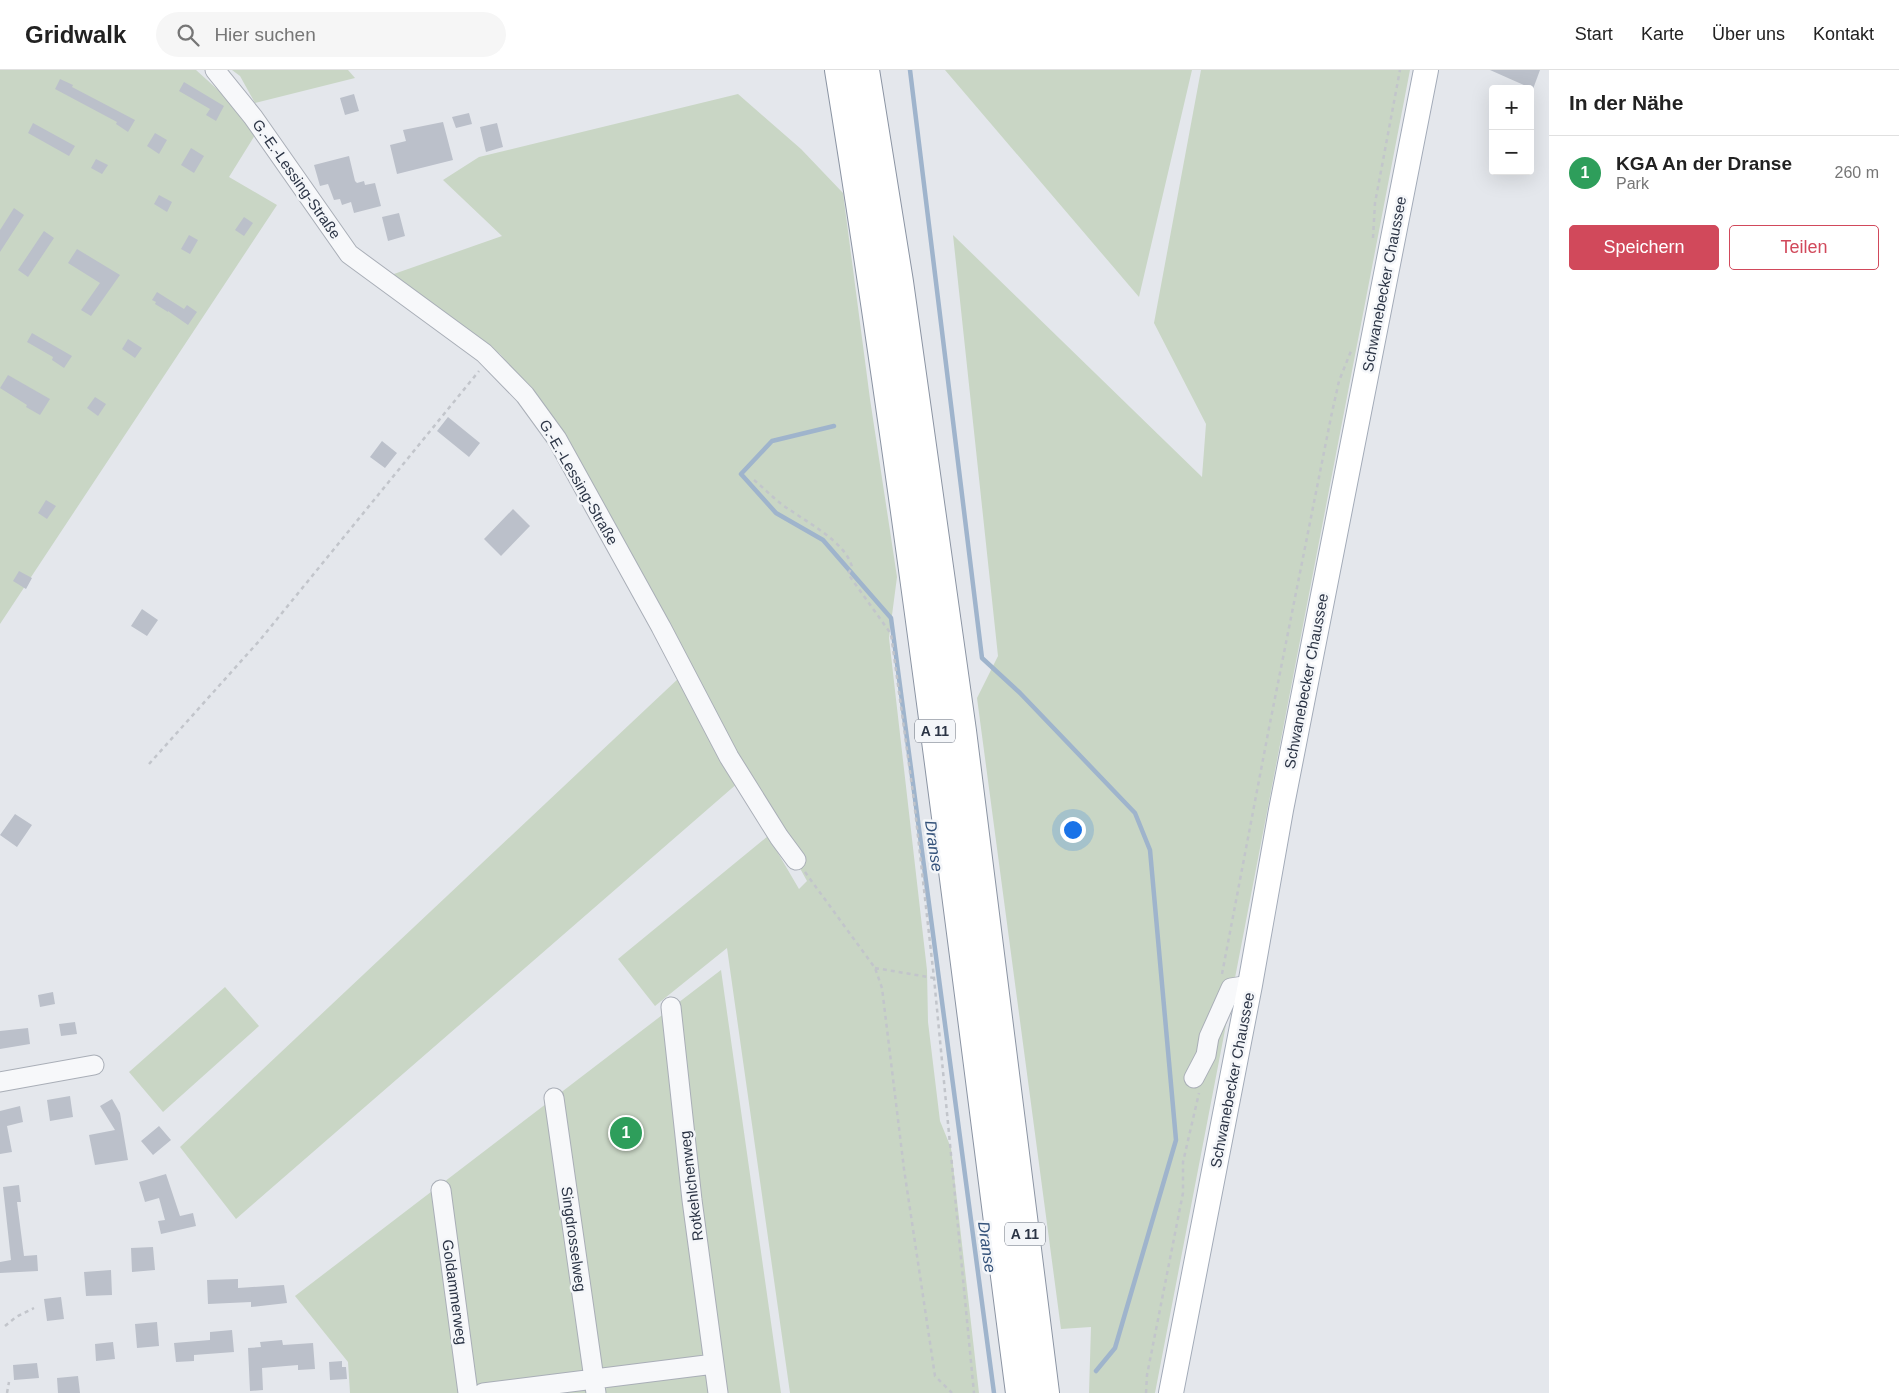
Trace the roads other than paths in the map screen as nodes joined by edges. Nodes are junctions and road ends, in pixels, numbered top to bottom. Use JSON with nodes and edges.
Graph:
{"nodes":[{"id":1,"x":215,"y":70,"type":"edge"},
{"id":2,"x":839,"y":70,"type":"edge"},
{"id":3,"x":865,"y":70,"type":"edge"},
{"id":4,"x":1426,"y":70,"type":"edge"},
{"id":5,"x":796,"y":860,"type":"road end"},
{"id":6,"x":1250,"y":986,"type":"junction"},
{"id":7,"x":671,"y":1007,"type":"dead end"},
{"id":8,"x":94,"y":1066,"type":"dead end"},
{"id":9,"x":1198,"y":1071,"type":"road end"},
{"id":10,"x":0,"y":1082,"type":"edge"},
{"id":11,"x":554,"y":1098,"type":"dead end"},
{"id":12,"x":442,"y":1190,"type":"dead end"},
{"id":13,"x":714,"y":1364,"type":"junction"},
{"id":14,"x":595,"y":1386,"type":"edge"},
{"id":15,"x":468,"y":1393,"type":"edge"},
{"id":16,"x":483,"y":1393,"type":"edge"},
{"id":17,"x":718,"y":1393,"type":"edge"},
{"id":18,"x":1020,"y":1393,"type":"edge"},
{"id":19,"x":1045,"y":1393,"type":"edge"},
{"id":20,"x":1171,"y":1393,"type":"edge"}],
"edges":[{"from":1,"to":5,"type":"street","name":"G.-E.-Lessing-Straße"},
{"from":2,"to":18,"type":"highway","number":"A 11"},
{"from":3,"to":19,"type":"highway","number":"A 11"},
{"from":4,"to":6,"type":"main road","name":"Schwanebecker Chaussee"},
{"from":6,"to":9,"type":"street"},
{"from":6,"to":20,"type":"main road","name":"Schwanebecker Chaussee"},
{"from":7,"to":13,"type":"street","name":"Rotkehlchenweg"},
{"from":8,"to":10,"type":"street"},
{"from":11,"to":14,"type":"street","name":"Singdrosselweg"},
{"from":12,"to":15,"type":"street","name":"Goldammerweg"},
{"from":13,"to":14,"type":"street"},
{"from":13,"to":17,"type":"street","name":"Rotkehlchenweg"},
{"from":14,"to":16,"type":"street"}]}
